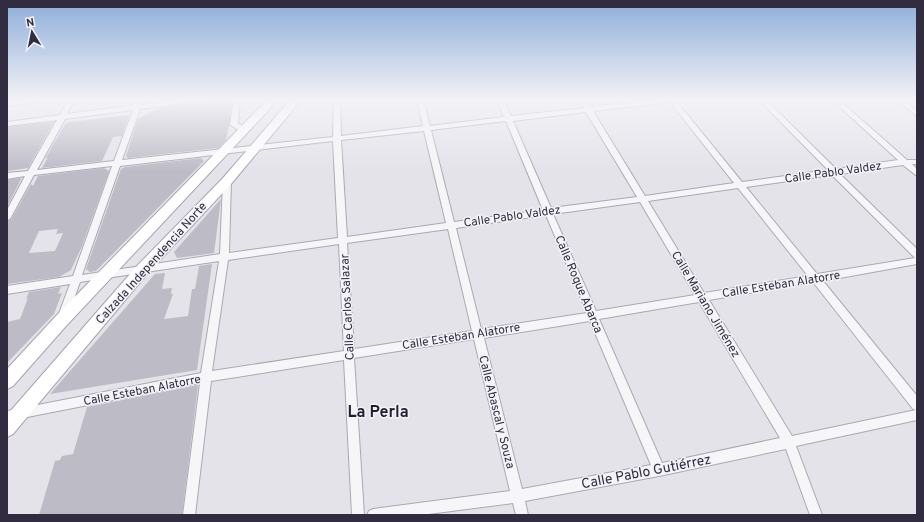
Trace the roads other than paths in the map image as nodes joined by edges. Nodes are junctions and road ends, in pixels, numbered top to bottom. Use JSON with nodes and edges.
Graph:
{"nodes":[{"id":1,"x":59,"y":123,"type":"edge"},
{"id":2,"x":132,"y":123,"type":"edge"},
{"id":3,"x":234,"y":123,"type":"edge"},
{"id":4,"x":251,"y":123,"type":"edge"},
{"id":5,"x":276,"y":123,"type":"edge"},
{"id":6,"x":337,"y":123,"type":"edge"},
{"id":7,"x":426,"y":123,"type":"edge"},
{"id":8,"x":475,"y":123,"type":"edge"},
{"id":9,"x":510,"y":123,"type":"edge"},
{"id":10,"x":596,"y":123,"type":"edge"},
{"id":11,"x":691,"y":123,"type":"edge"},
{"id":12,"x":785,"y":123,"type":"edge"},
{"id":13,"x":861,"y":123,"type":"edge"},
{"id":14,"x":427,"y":128,"type":"junction"},
{"id":15,"x":245,"y":130,"type":"junction"},
{"id":16,"x":337,"y":139,"type":"junction"},
{"id":17,"x":254,"y":148,"type":"junction"},
{"id":18,"x":224,"y":152,"type":"junction"},
{"id":19,"x":905,"y":162,"type":"junction"},
{"id":20,"x":917,"y":162,"type":"edge"},
{"id":21,"x":117,"y":164,"type":"junction"},
{"id":22,"x":834,"y":172,"type":"junction"},
{"id":23,"x":32,"y":173,"type":"junction"},
{"id":24,"x":917,"y":173,"type":"edge"},
{"id":25,"x":7,"y":176,"type":"edge"},
{"id":26,"x":227,"y":181,"type":"junction"},
{"id":27,"x":740,"y":185,"type":"junction"},
{"id":28,"x":642,"y":198,"type":"junction"},
{"id":29,"x":548,"y":211,"type":"junction"},
{"id":30,"x":7,"y":217,"type":"edge"},
{"id":31,"x":451,"y":225,"type":"junction"},
{"id":32,"x":343,"y":240,"type":"junction"},
{"id":33,"x":917,"y":255,"type":"edge"},
{"id":34,"x":224,"y":257,"type":"junction"},
{"id":35,"x":917,"y":261,"type":"edge"},
{"id":36,"x":142,"y":270,"type":"junction"},
{"id":37,"x":107,"y":274,"type":"junction"},
{"id":38,"x":815,"y":278,"type":"junction"},
{"id":39,"x":76,"y":279,"type":"junction"},
{"id":40,"x":7,"y":290,"type":"edge"},
{"id":41,"x":701,"y":297,"type":"junction"},
{"id":42,"x":593,"y":316,"type":"junction"},
{"id":43,"x":61,"y":321,"type":"junction"},
{"id":44,"x":478,"y":333,"type":"junction"},
{"id":45,"x":350,"y":354,"type":"junction"},
{"id":46,"x":206,"y":377,"type":"junction"},
{"id":47,"x":7,"y":381,"type":"edge"},
{"id":48,"x":917,"y":405,"type":"edge"},
{"id":49,"x":13,"y":415,"type":"edge"},
{"id":50,"x":917,"y":415,"type":"edge"},
{"id":51,"x":7,"y":428,"type":"edge"},
{"id":52,"x":790,"y":442,"type":"junction"},
{"id":53,"x":658,"y":470,"type":"junction"},
{"id":54,"x":518,"y":496,"type":"junction"},
{"id":55,"x":189,"y":515,"type":"edge"},
{"id":56,"x":358,"y":515,"type":"edge"},
{"id":57,"x":373,"y":515,"type":"edge"},
{"id":58,"x":522,"y":515,"type":"edge"},
{"id":59,"x":816,"y":515,"type":"edge"}],
"edges":[{"from":1,"to":23,"type":"street"},
{"from":2,"to":21,"type":"street"},
{"from":3,"to":15,"type":"street"},
{"from":4,"to":15,"type":"main road","name":"Calzada Independencia Norte"},
{"from":5,"to":17,"type":"main road","name":"Calzada Independencia Norte"},
{"from":6,"to":16,"type":"street","name":"Calle Carlos Salazar"},
{"from":7,"to":14,"type":"street","name":"Calle Abascal y Souza"},
{"from":8,"to":14,"type":"street"},
{"from":9,"to":29,"type":"street","name":"Calle Roque Abarca"},
{"from":10,"to":28,"type":"street","name":"Calle Mariano Jiménez"},
{"from":11,"to":27,"type":"street"},
{"from":12,"to":22,"type":"street"},
{"from":13,"to":19,"type":"street"},
{"from":14,"to":16,"type":"street"},
{"from":14,"to":31,"type":"street","name":"Calle Abascal y Souza"},
{"from":15,"to":18,"type":"main road","name":"Calzada Independencia Norte"},
{"from":16,"to":17,"type":"street"},
{"from":16,"to":32,"type":"street","name":"Calle Carlos Salazar"},
{"from":17,"to":18,"type":"street"},
{"from":17,"to":26,"type":"main road","name":"Calzada Independencia Norte"},
{"from":18,"to":21,"type":"street"},
{"from":18,"to":37,"type":"main road","name":"Calzada Independencia Norte"},
{"from":19,"to":20,"type":"street","name":"Calle Pablo Valdez"},
{"from":19,"to":22,"type":"street","name":"Calle Pablo Valdez"},
{"from":19,"to":24,"type":"street"},
{"from":21,"to":23,"type":"street"},
{"from":21,"to":39,"type":"street"},
{"from":22,"to":27,"type":"street","name":"Calle Pablo Valdez"},
{"from":22,"to":33,"type":"street"},
{"from":23,"to":25,"type":"street"},
{"from":23,"to":30,"type":"street"},
{"from":26,"to":34,"type":"street"},
{"from":26,"to":36,"type":"main road","name":"Calzada Independencia Norte"},
{"from":27,"to":28,"type":"street","name":"Calle Pablo Valdez"},
{"from":27,"to":38,"type":"street"},
{"from":28,"to":29,"type":"street","name":"Calle Pablo Valdez"},
{"from":28,"to":41,"type":"street","name":"Calle Mariano Jiménez"},
{"from":29,"to":31,"type":"street","name":"Calle Pablo Valdez"},
{"from":29,"to":42,"type":"street","name":"Calle Roque Abarca"},
{"from":31,"to":32,"type":"street","name":"Calle Pablo Valdez"},
{"from":31,"to":44,"type":"street","name":"Calle Abascal y Souza"},
{"from":32,"to":34,"type":"street","name":"Calle Pablo Valdez"},
{"from":32,"to":45,"type":"street","name":"Calle Carlos Salazar"},
{"from":34,"to":36,"type":"street","name":"Calle Pablo Valdez"},
{"from":34,"to":46,"type":"street"},
{"from":35,"to":38,"type":"street","name":"Calle Esteban Alatorre"},
{"from":36,"to":37,"type":"street","name":"Calle Pablo Valdez"},
{"from":36,"to":49,"type":"main road","name":"Calzada Independencia Norte"},
{"from":37,"to":39,"type":"street","name":"Calle Pablo Valdez"},
{"from":37,"to":43,"type":"main road","name":"Calzada Independencia Norte"},
{"from":38,"to":41,"type":"street","name":"Calle Esteban Alatorre"},
{"from":38,"to":48,"type":"street"},
{"from":39,"to":40,"type":"street","name":"Calle Pablo Valdez"},
{"from":39,"to":43,"type":"street"},
{"from":41,"to":42,"type":"street","name":"Calle Esteban Alatorre"},
{"from":41,"to":52,"type":"street","name":"Calle Mariano Jiménez"},
{"from":42,"to":44,"type":"street","name":"Calle Esteban Alatorre"},
{"from":42,"to":53,"type":"street","name":"Calle Roque Abarca"},
{"from":43,"to":47,"type":"main road","name":"Calzada Independencia Norte"},
{"from":44,"to":45,"type":"street","name":"Calle Esteban Alatorre"},
{"from":44,"to":54,"type":"street","name":"Calle Abascal y Souza"},
{"from":45,"to":46,"type":"street","name":"Calle Esteban Alatorre"},
{"from":45,"to":56,"type":"street","name":"Calle Carlos Salazar"},
{"from":46,"to":49,"type":"street","name":"Calle Esteban Alatorre"},
{"from":46,"to":55,"type":"street"},
{"from":49,"to":51,"type":"main road","name":"Calzada Independencia Norte"},
{"from":50,"to":52,"type":"street","name":"Calle Pablo Gutiérrez"},
{"from":52,"to":53,"type":"street","name":"Calle Pablo Gutiérrez"},
{"from":52,"to":59,"type":"street","name":"Calle Mariano Jiménez"},
{"from":53,"to":54,"type":"street","name":"Calle Pablo Gutiérrez"},
{"from":54,"to":57,"type":"street","name":"Calle Pablo Gutiérrez"},
{"from":54,"to":58,"type":"street","name":"Calle Abascal y Souza"}]}
